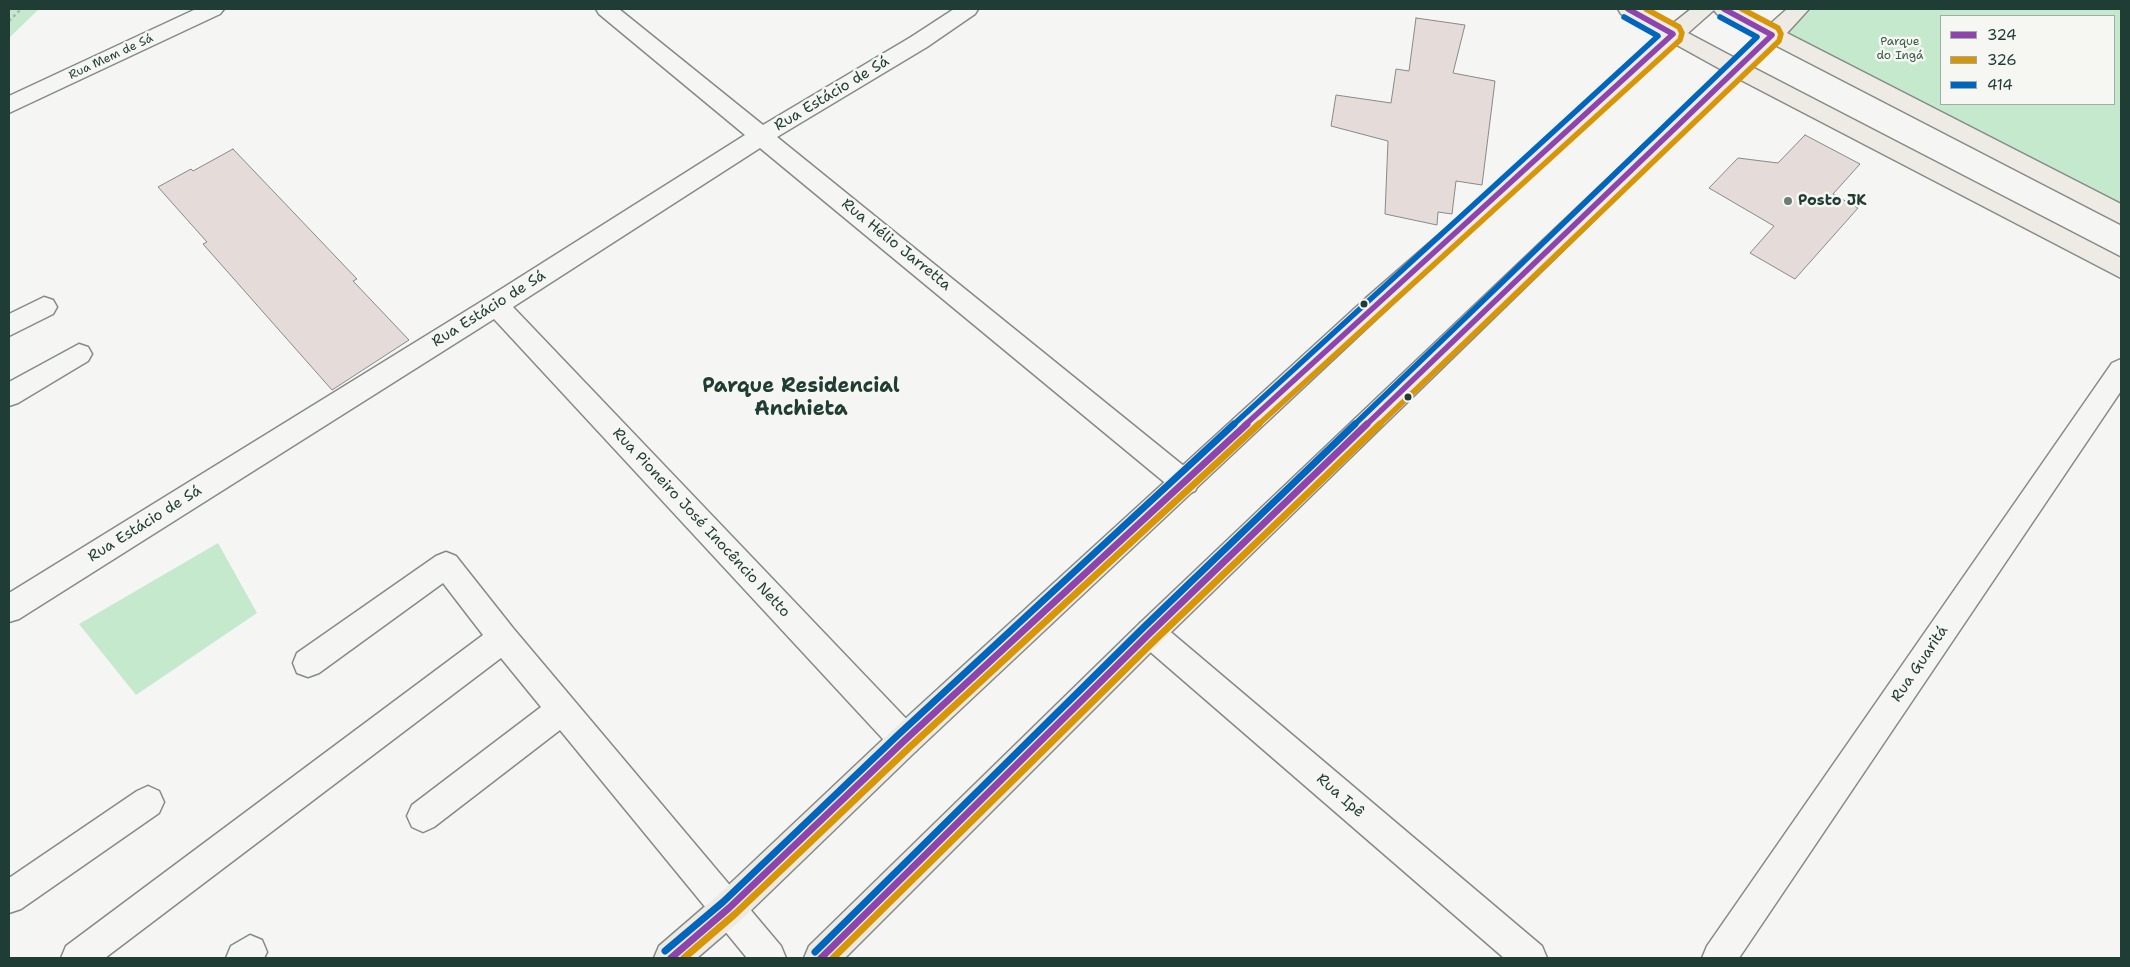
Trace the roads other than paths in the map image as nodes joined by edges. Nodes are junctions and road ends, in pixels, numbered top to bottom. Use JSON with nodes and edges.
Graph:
{"nodes":[{"id":1,"x":213,"y":9,"type":"edge"},
{"id":2,"x":606,"y":9,"type":"edge"},
{"id":3,"x":968,"y":9,"type":"edge"},
{"id":4,"x":1628,"y":9,"type":"edge"},
{"id":5,"x":1704,"y":9,"type":"edge"},
{"id":6,"x":1724,"y":9,"type":"edge"},
{"id":7,"x":1799,"y":9,"type":"edge"},
{"id":8,"x":1674,"y":34,"type":"junction"},
{"id":9,"x":1772,"y":35,"type":"junction"},
{"id":10,"x":1736,"y":68,"type":"junction"},
{"id":11,"x":9,"y":105,"type":"edge"},
{"id":12,"x":763,"y":135,"type":"junction"},
{"id":13,"x":2121,"y":215,"type":"edge"},
{"id":14,"x":2121,"y":269,"type":"edge"},
{"id":15,"x":496,"y":305,"type":"junction"},
{"id":16,"x":44,"y":306,"type":"dead end"},
{"id":17,"x":9,"y":326,"type":"edge"},
{"id":18,"x":79,"y":354,"type":"dead end"},
{"id":19,"x":2121,"y":370,"type":"edge"},
{"id":20,"x":9,"y":396,"type":"edge"},
{"id":21,"x":1185,"y":483,"type":"junction"},
{"id":22,"x":9,"y":609,"type":"edge"},
{"id":23,"x":1150,"y":633,"type":"junction"},
{"id":24,"x":503,"y":638,"type":"junction"},
{"id":25,"x":308,"y":663,"type":"dead end"},
{"id":26,"x":561,"y":710,"type":"junction"},
{"id":27,"x":905,"y":740,"type":"junction"},
{"id":28,"x":148,"y":802,"type":"dead end"},
{"id":29,"x":423,"y":816,"type":"dead end"},
{"id":30,"x":9,"y":897,"type":"edge"},
{"id":31,"x":729,"y":908,"type":"junction"},
{"id":32,"x":78,"y":958,"type":"edge"},
{"id":33,"x":671,"y":958,"type":"edge"},
{"id":34,"x":769,"y":958,"type":"edge"},
{"id":35,"x":821,"y":958,"type":"edge"},
{"id":36,"x":1530,"y":958,"type":"edge"},
{"id":37,"x":1719,"y":958,"type":"edge"}],
"edges":[{"from":1,"to":11,"type":"street","name":"Rua Mem de Sá"},
{"from":2,"to":12,"type":"street","name":"Rua Hélio Jarretta"},
{"from":3,"to":12,"type":"street","name":"Rua Estácio de Sá"},
{"from":4,"to":8,"type":"main road"},
{"from":5,"to":8,"type":"main road"},
{"from":6,"to":9,"type":"main road"},
{"from":7,"to":9,"type":"main road"},
{"from":8,"to":10,"type":"main road"},
{"from":8,"to":21,"type":"main road"},
{"from":9,"to":10,"type":"main road"},
{"from":9,"to":13,"type":"main road"},
{"from":10,"to":14,"type":"main road"},
{"from":10,"to":23,"type":"main road"},
{"from":12,"to":15,"type":"street","name":"Rua Estácio de Sá"},
{"from":12,"to":21,"type":"street","name":"Rua Hélio Jarretta"},
{"from":15,"to":22,"type":"street","name":"Rua Estácio de Sá"},
{"from":15,"to":27,"type":"street","name":"Rua Pioneiro José Inocêncio Netto"},
{"from":16,"to":17,"type":"street"},
{"from":18,"to":20,"type":"street"},
{"from":19,"to":37,"type":"street","name":"Rua Guaritá"},
{"from":21,"to":27,"type":"main road"},
{"from":23,"to":35,"type":"main road"},
{"from":23,"to":36,"type":"street","name":"Rua Ipê"},
{"from":24,"to":25,"type":"street"},
{"from":24,"to":26,"type":"street"},
{"from":24,"to":32,"type":"street"},
{"from":26,"to":29,"type":"street"},
{"from":26,"to":31,"type":"street"},
{"from":27,"to":31,"type":"main road"},
{"from":28,"to":30,"type":"street"},
{"from":31,"to":33,"type":"main road"},
{"from":31,"to":34,"type":"street"}]}
